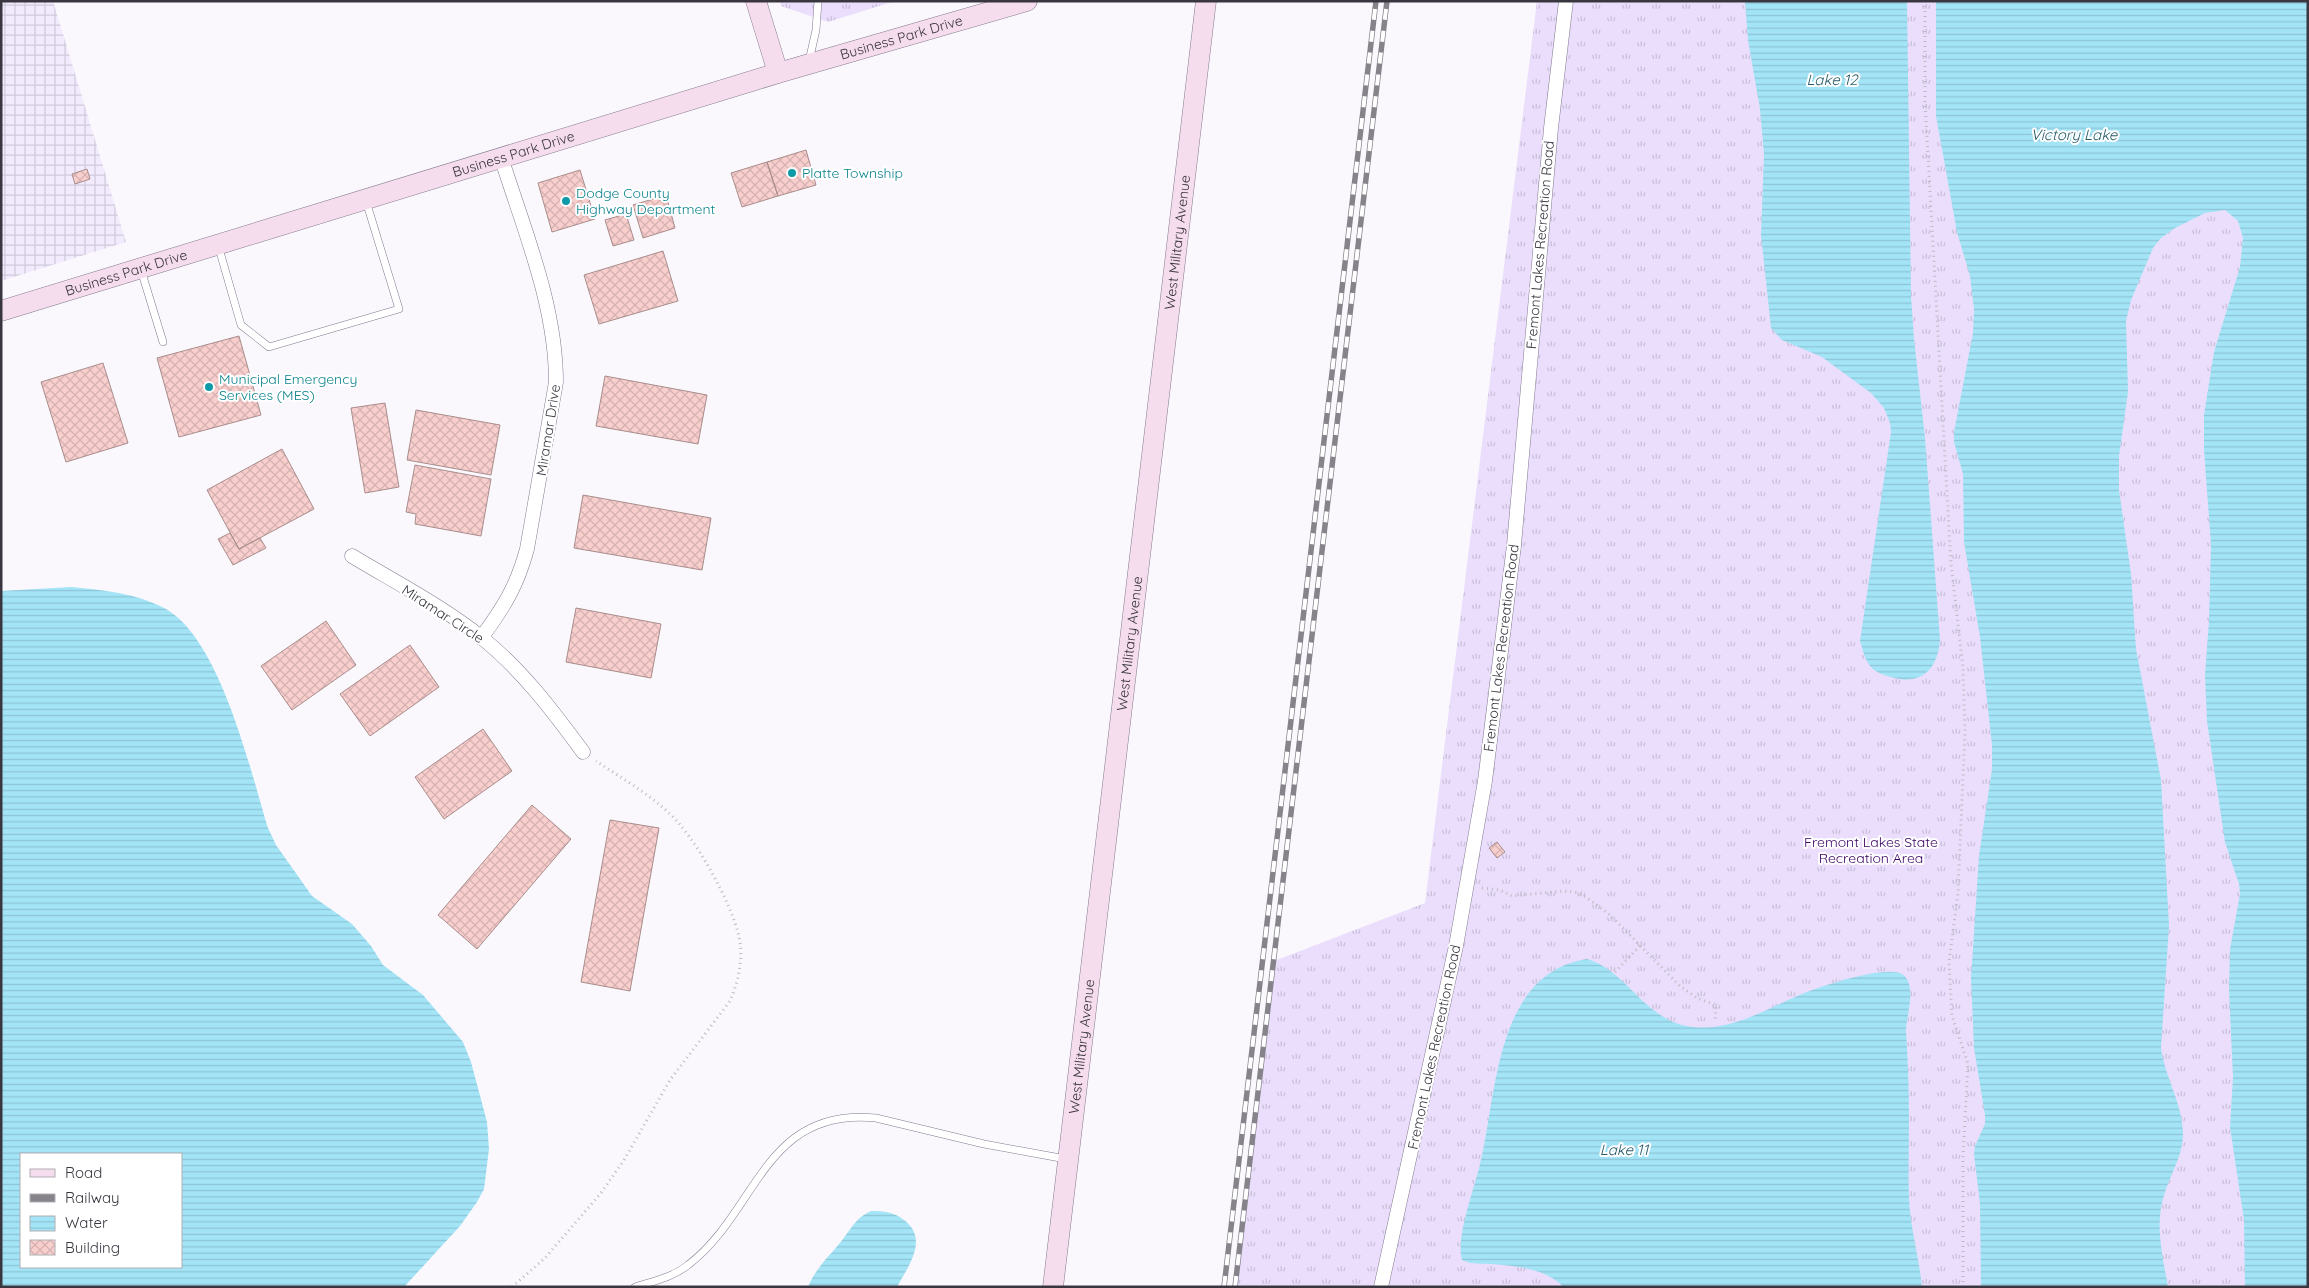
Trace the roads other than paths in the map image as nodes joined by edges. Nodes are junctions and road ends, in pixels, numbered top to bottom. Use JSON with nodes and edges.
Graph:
{"nodes":[{"id":1,"x":756,"y":1,"type":"edge"},
{"id":2,"x":818,"y":1,"type":"edge"},
{"id":3,"x":1027,"y":1,"type":"edge"},
{"id":4,"x":1206,"y":1,"type":"edge"},
{"id":5,"x":1566,"y":1,"type":"edge"},
{"id":6,"x":809,"y":64,"type":"junction"},
{"id":7,"x":778,"y":73,"type":"junction"},
{"id":8,"x":501,"y":157,"type":"junction"},
{"id":9,"x":366,"y":200,"type":"junction"},
{"id":10,"x":218,"y":245,"type":"junction"},
{"id":11,"x":140,"y":269,"type":"junction"},
{"id":12,"x":1,"y":311,"type":"edge"},
{"id":13,"x":163,"y":342,"type":"dead end"},
{"id":14,"x":352,"y":556,"type":"dead end"},
{"id":15,"x":482,"y":638,"type":"junction"},
{"id":16,"x":583,"y":752,"type":"road end"},
{"id":17,"x":1068,"y":1159,"type":"junction"},
{"id":18,"x":635,"y":1287,"type":"edge"},
{"id":19,"x":1053,"y":1287,"type":"edge"},
{"id":20,"x":1381,"y":1287,"type":"edge"}],
"edges":[{"from":1,"to":7,"type":"street"},
{"from":2,"to":6,"type":"lane"},
{"from":3,"to":6,"type":"street","name":"Business Park Drive"},
{"from":4,"to":17,"type":"street","name":"West Military Avenue"},
{"from":5,"to":20,"type":"street","name":"Fremont Lakes Recreation Road"},
{"from":6,"to":7,"type":"street","name":"Business Park Drive"},
{"from":7,"to":8,"type":"street","name":"Business Park Drive"},
{"from":8,"to":9,"type":"street","name":"Business Park Drive"},
{"from":8,"to":15,"type":"street","name":"Miramar Drive"},
{"from":9,"to":10,"type":"street","name":"Business Park Drive"},
{"from":9,"to":10,"type":"lane"},
{"from":10,"to":11,"type":"street","name":"Business Park Drive"},
{"from":11,"to":12,"type":"street","name":"Business Park Drive"},
{"from":11,"to":13,"type":"lane"},
{"from":14,"to":15,"type":"street","name":"Miramar Circle"},
{"from":15,"to":16,"type":"street","name":"Miramar Circle"},
{"from":17,"to":18,"type":"lane"},
{"from":17,"to":19,"type":"street","name":"West Military Avenue"}]}
